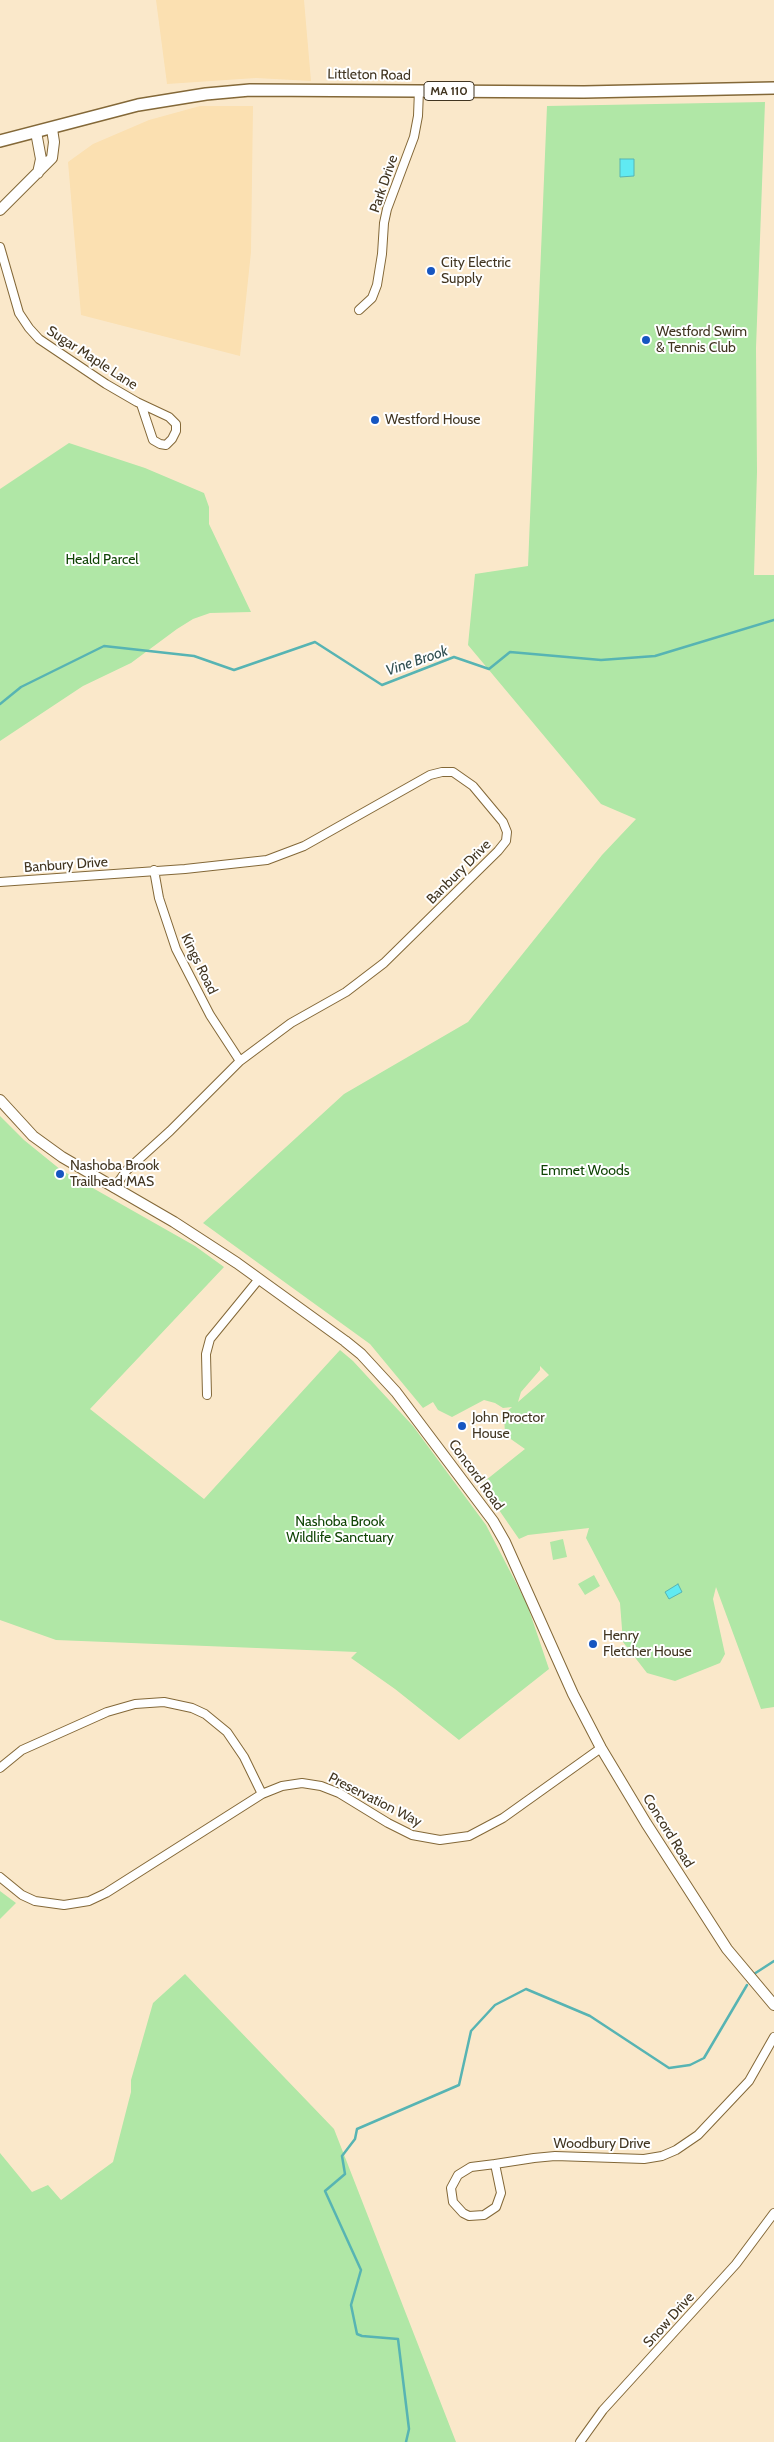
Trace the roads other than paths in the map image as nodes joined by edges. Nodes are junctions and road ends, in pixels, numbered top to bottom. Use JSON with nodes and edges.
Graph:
{"nodes":[{"id":1,"x":774,"y":88,"type":"edge"},
{"id":2,"x":420,"y":90,"type":"junction"},
{"id":3,"x":52,"y":128,"type":"junction"},
{"id":4,"x":36,"y":132,"type":"junction"},
{"id":5,"x":0,"y":141,"type":"edge"},
{"id":6,"x":38,"y":174,"type":"junction"},
{"id":7,"x":0,"y":210,"type":"edge"},
{"id":8,"x":0,"y":247,"type":"edge"},
{"id":9,"x":359,"y":310,"type":"dead end"},
{"id":10,"x":141,"y":404,"type":"junction"},
{"id":11,"x":154,"y":870,"type":"junction"},
{"id":12,"x":0,"y":882,"type":"edge"},
{"id":13,"x":240,"y":1061,"type":"junction"},
{"id":14,"x":0,"y":1100,"type":"edge"},
{"id":15,"x":114,"y":1188,"type":"junction"},
{"id":16,"x":259,"y":1279,"type":"junction"},
{"id":17,"x":207,"y":1395,"type":"dead end"},
{"id":18,"x":601,"y":1748,"type":"junction"},
{"id":19,"x":0,"y":1768,"type":"edge"},
{"id":20,"x":262,"y":1794,"type":"junction"},
{"id":21,"x":0,"y":1877,"type":"edge"},
{"id":22,"x":774,"y":2005,"type":"edge"},
{"id":23,"x":774,"y":2037,"type":"edge"},
{"id":24,"x":495,"y":2164,"type":"junction"},
{"id":25,"x":774,"y":2214,"type":"edge"},
{"id":26,"x":580,"y":2442,"type":"edge"}],
"edges":[{"from":1,"to":2,"type":"main road","name":"Littleton Road","number":"MA 110"},
{"from":2,"to":3,"type":"main road","name":"Littleton Road","number":"MA 110"},
{"from":2,"to":9,"type":"street","name":"Park Drive"},
{"from":3,"to":4,"type":"main road","name":"Littleton Road","number":"MA 110"},
{"from":3,"to":6,"type":"main road"},
{"from":4,"to":5,"type":"main road","name":"Littleton Road","number":"MA 110"},
{"from":4,"to":6,"type":"main road"},
{"from":6,"to":7,"type":"main road"},
{"from":8,"to":10,"type":"street","name":"Sugar Maple Lane"},
{"from":10,"to":10,"type":"street","name":"Sugar Maple Lane"},
{"from":11,"to":12,"type":"street","name":"Banbury Drive"},
{"from":11,"to":13,"type":"street","name":"Kings Road"},
{"from":11,"to":13,"type":"street","name":"Banbury Drive"},
{"from":13,"to":15,"type":"street","name":"Banbury Drive"},
{"from":14,"to":15,"type":"main road","name":"Concord Road"},
{"from":15,"to":16,"type":"main road","name":"Concord Road"},
{"from":16,"to":17,"type":"street"},
{"from":16,"to":18,"type":"main road","name":"Concord Road"},
{"from":18,"to":20,"type":"street","name":"Preservation Way"},
{"from":18,"to":22,"type":"main road","name":"Concord Road"},
{"from":19,"to":20,"type":"street"},
{"from":20,"to":21,"type":"street","name":"Preservation Way"},
{"from":23,"to":24,"type":"street","name":"Woodbury Drive"},
{"from":24,"to":24,"type":"street","name":"Woodbury Drive"},
{"from":25,"to":26,"type":"street","name":"Snow Drive"}]}
